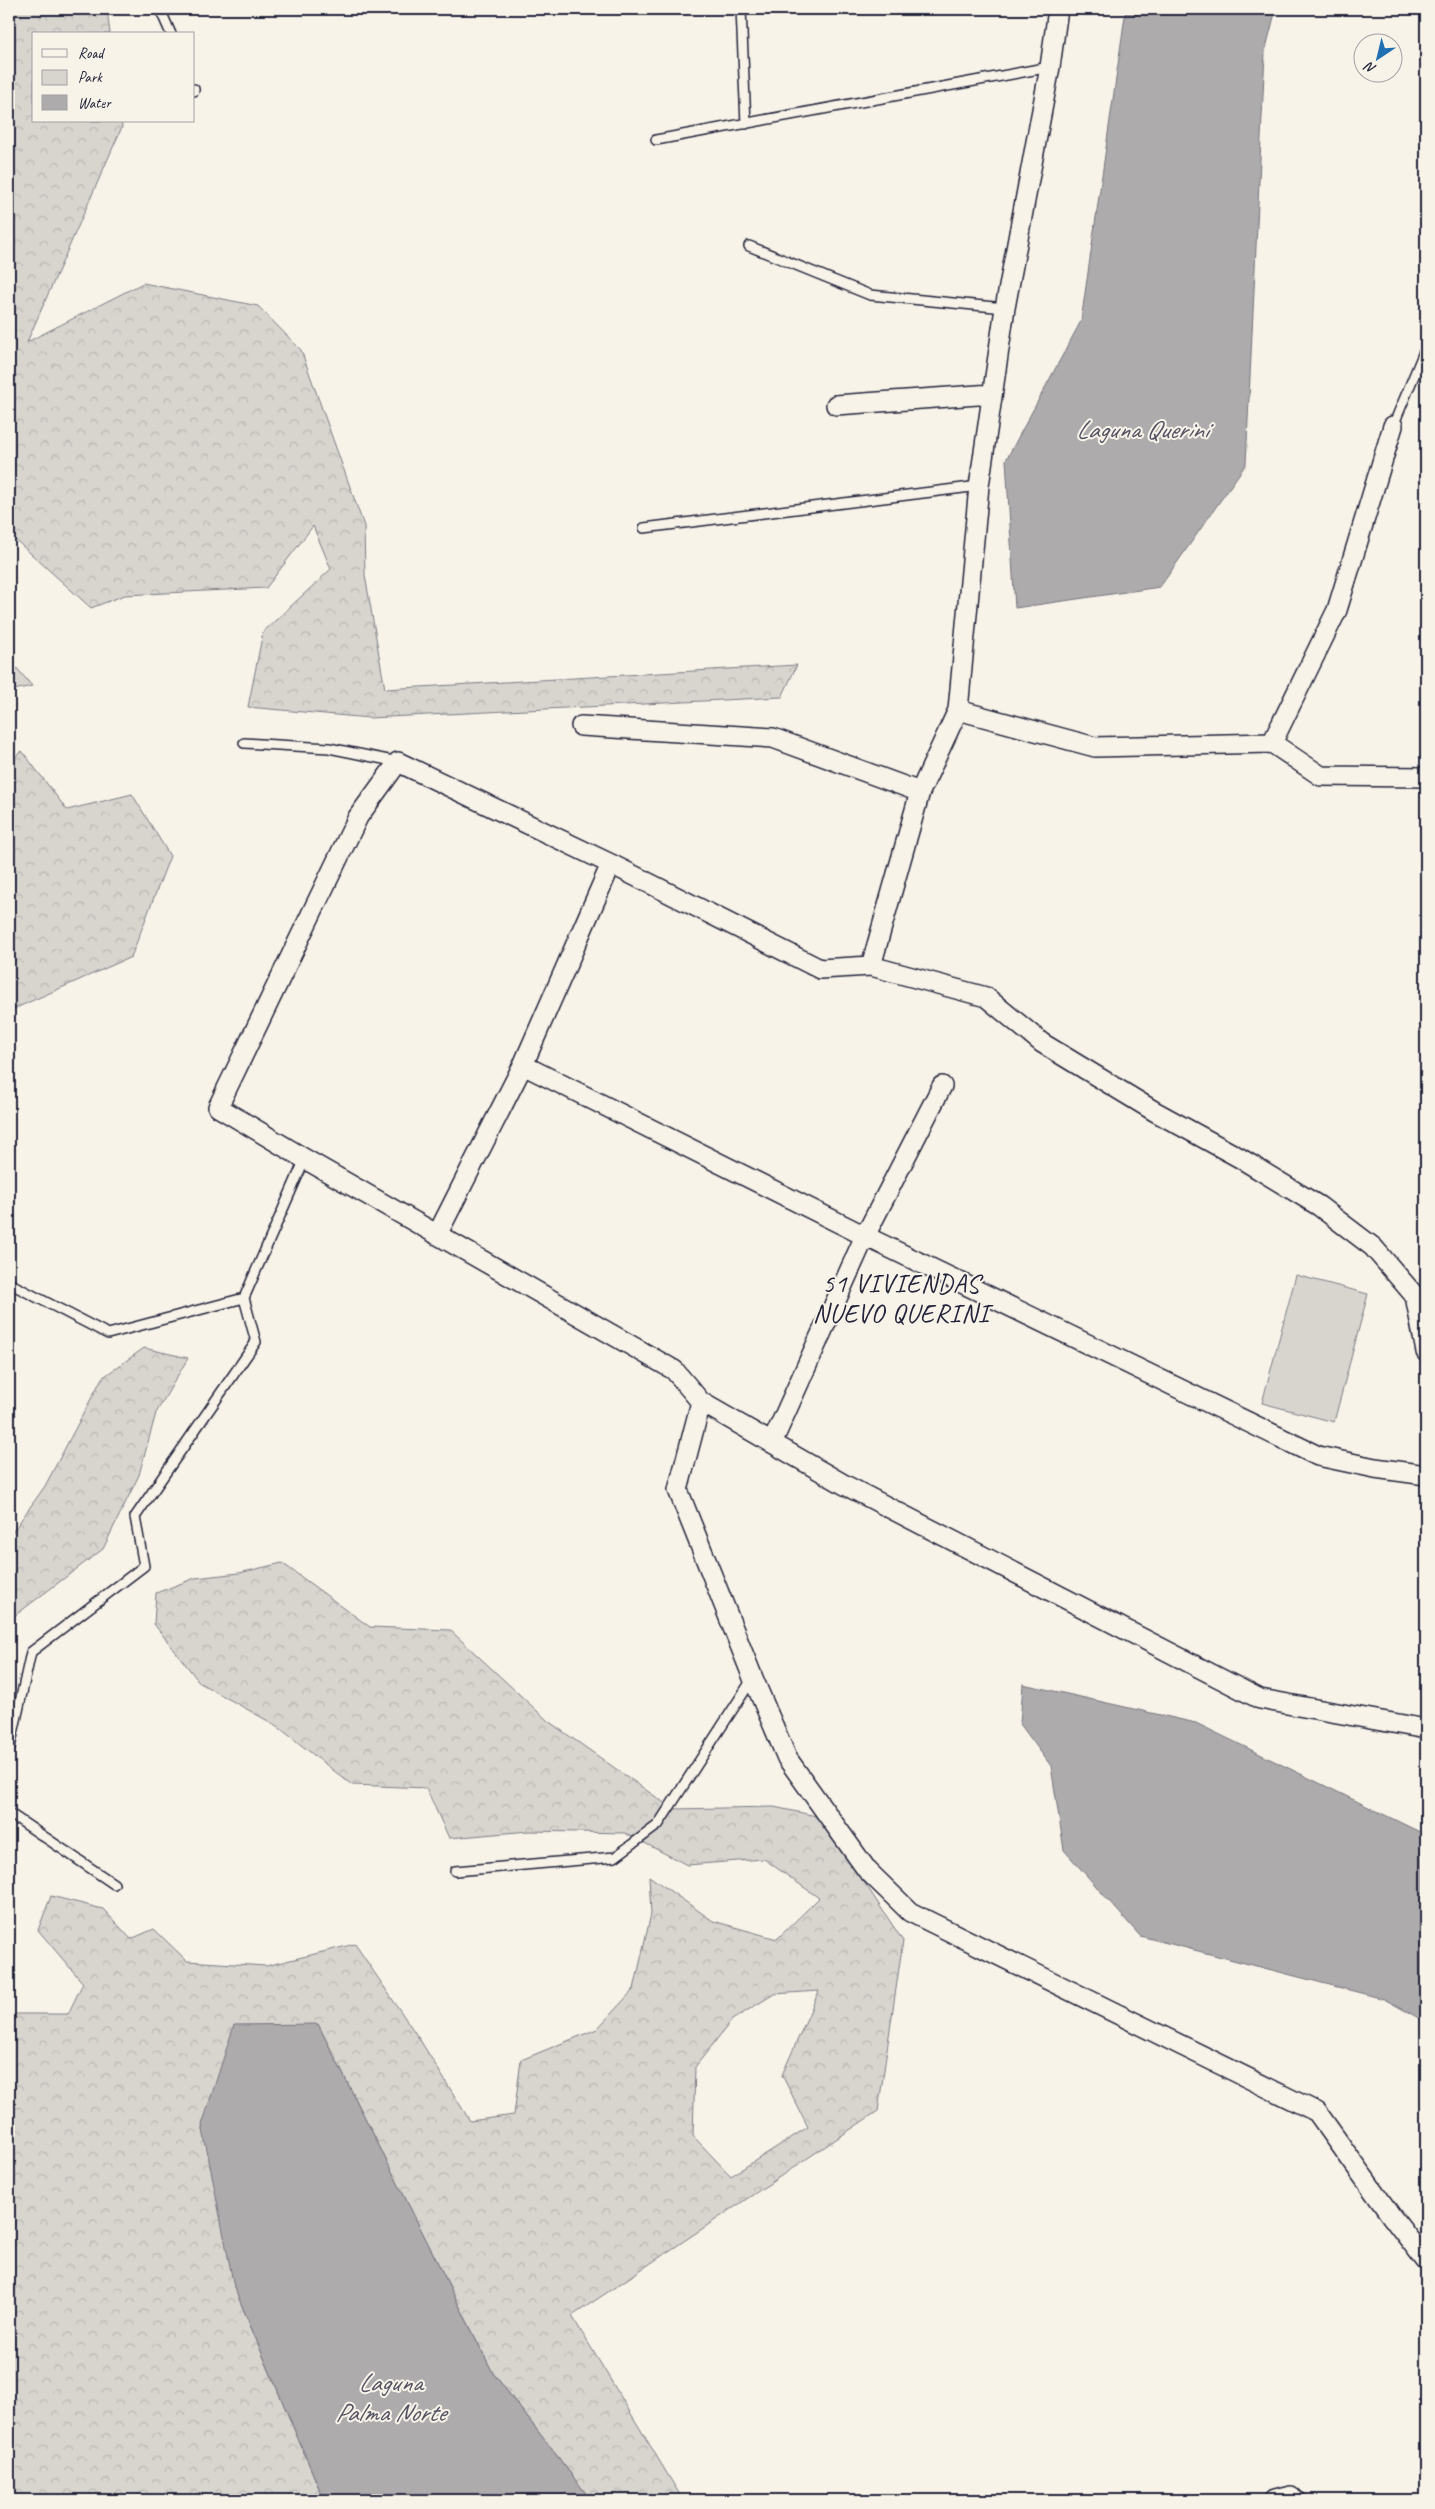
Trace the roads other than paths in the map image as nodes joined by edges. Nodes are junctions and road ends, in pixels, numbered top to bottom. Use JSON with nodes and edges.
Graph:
{"nodes":[{"id":1,"x":160,"y":9,"type":"edge"},
{"id":2,"x":741,"y":9,"type":"edge"},
{"id":3,"x":1058,"y":9,"type":"edge"},
{"id":4,"x":170,"y":32,"type":"edge"},
{"id":5,"x":1050,"y":68,"type":"junction"},
{"id":6,"x":746,"y":124,"type":"junction"},
{"id":7,"x":656,"y":140,"type":"dead end"},
{"id":8,"x":749,"y":246,"type":"dead end"},
{"id":9,"x":1005,"y":308,"type":"junction"},
{"id":10,"x":1426,"y":347,"type":"edge"},
{"id":11,"x":992,"y":394,"type":"junction"},
{"id":12,"x":836,"y":405,"type":"dead end"},
{"id":13,"x":1393,"y":426,"type":"joint"},
{"id":14,"x":979,"y":486,"type":"junction"},
{"id":15,"x":644,"y":528,"type":"dead end"},
{"id":16,"x":958,"y":710,"type":"junction"},
{"id":17,"x":581,"y":726,"type":"dead end"},
{"id":18,"x":244,"y":743,"type":"dead end"},
{"id":19,"x":1272,"y":743,"type":"junction"},
{"id":20,"x":398,"y":762,"type":"junction"},
{"id":21,"x":1426,"y":778,"type":"edge"},
{"id":22,"x":920,"y":792,"type":"junction"},
{"id":23,"x":611,"y":864,"type":"junction"},
{"id":24,"x":871,"y":966,"type":"junction"},
{"id":25,"x":523,"y":1065,"type":"junction"},
{"id":26,"x":942,"y":1086,"type":"dead end"},
{"id":27,"x":305,"y":1159,"type":"junction"},
{"id":28,"x":437,"y":1235,"type":"junction"},
{"id":29,"x":865,"y":1236,"type":"junction"},
{"id":30,"x":9,"y":1283,"type":"edge"},
{"id":31,"x":244,"y":1298,"type":"junction"},
{"id":32,"x":1426,"y":1352,"type":"edge"},
{"id":33,"x":701,"y":1402,"type":"junction"},
{"id":34,"x":772,"y":1443,"type":"junction"},
{"id":35,"x":1426,"y":1475,"type":"edge"},
{"id":36,"x":753,"y":1678,"type":"junction"},
{"id":37,"x":1426,"y":1729,"type":"edge"},
{"id":38,"x":9,"y":1752,"type":"edge"},
{"id":39,"x":9,"y":1813,"type":"edge"},
{"id":40,"x":455,"y":1871,"type":"dead end"},
{"id":41,"x":114,"y":1884,"type":"dead end"},
{"id":42,"x":1426,"y":2261,"type":"edge"},
{"id":43,"x":1274,"y":2500,"type":"edge"},
{"id":44,"x":1295,"y":2500,"type":"edge"}],
"edges":[{"from":1,"to":4,"type":"lane"},
{"from":2,"to":6,"type":"lane"},
{"from":3,"to":5,"type":"street"},
{"from":5,"to":6,"type":"lane"},
{"from":5,"to":9,"type":"street"},
{"from":6,"to":7,"type":"lane"},
{"from":8,"to":9,"type":"lane"},
{"from":9,"to":11,"type":"street"},
{"from":10,"to":13,"type":"lane"},
{"from":11,"to":12,"type":"street"},
{"from":11,"to":14,"type":"street"},
{"from":13,"to":19,"type":"street"},
{"from":14,"to":15,"type":"lane"},
{"from":14,"to":16,"type":"street"},
{"from":16,"to":19,"type":"street"},
{"from":16,"to":22,"type":"street"},
{"from":17,"to":22,"type":"street"},
{"from":18,"to":20,"type":"lane"},
{"from":19,"to":21,"type":"street"},
{"from":20,"to":23,"type":"street"},
{"from":20,"to":27,"type":"street"},
{"from":22,"to":24,"type":"street"},
{"from":23,"to":24,"type":"street"},
{"from":23,"to":25,"type":"street"},
{"from":24,"to":32,"type":"street"},
{"from":25,"to":28,"type":"street"},
{"from":25,"to":29,"type":"street"},
{"from":26,"to":29,"type":"street"},
{"from":27,"to":28,"type":"street"},
{"from":27,"to":31,"type":"lane"},
{"from":28,"to":33,"type":"street"},
{"from":29,"to":34,"type":"street"},
{"from":29,"to":35,"type":"street"},
{"from":30,"to":31,"type":"lane"},
{"from":31,"to":38,"type":"lane"},
{"from":33,"to":34,"type":"street"},
{"from":33,"to":36,"type":"street"},
{"from":34,"to":37,"type":"street"},
{"from":36,"to":40,"type":"lane"},
{"from":36,"to":42,"type":"street"},
{"from":39,"to":41,"type":"lane"},
{"from":43,"to":44,"type":"street"}]}
